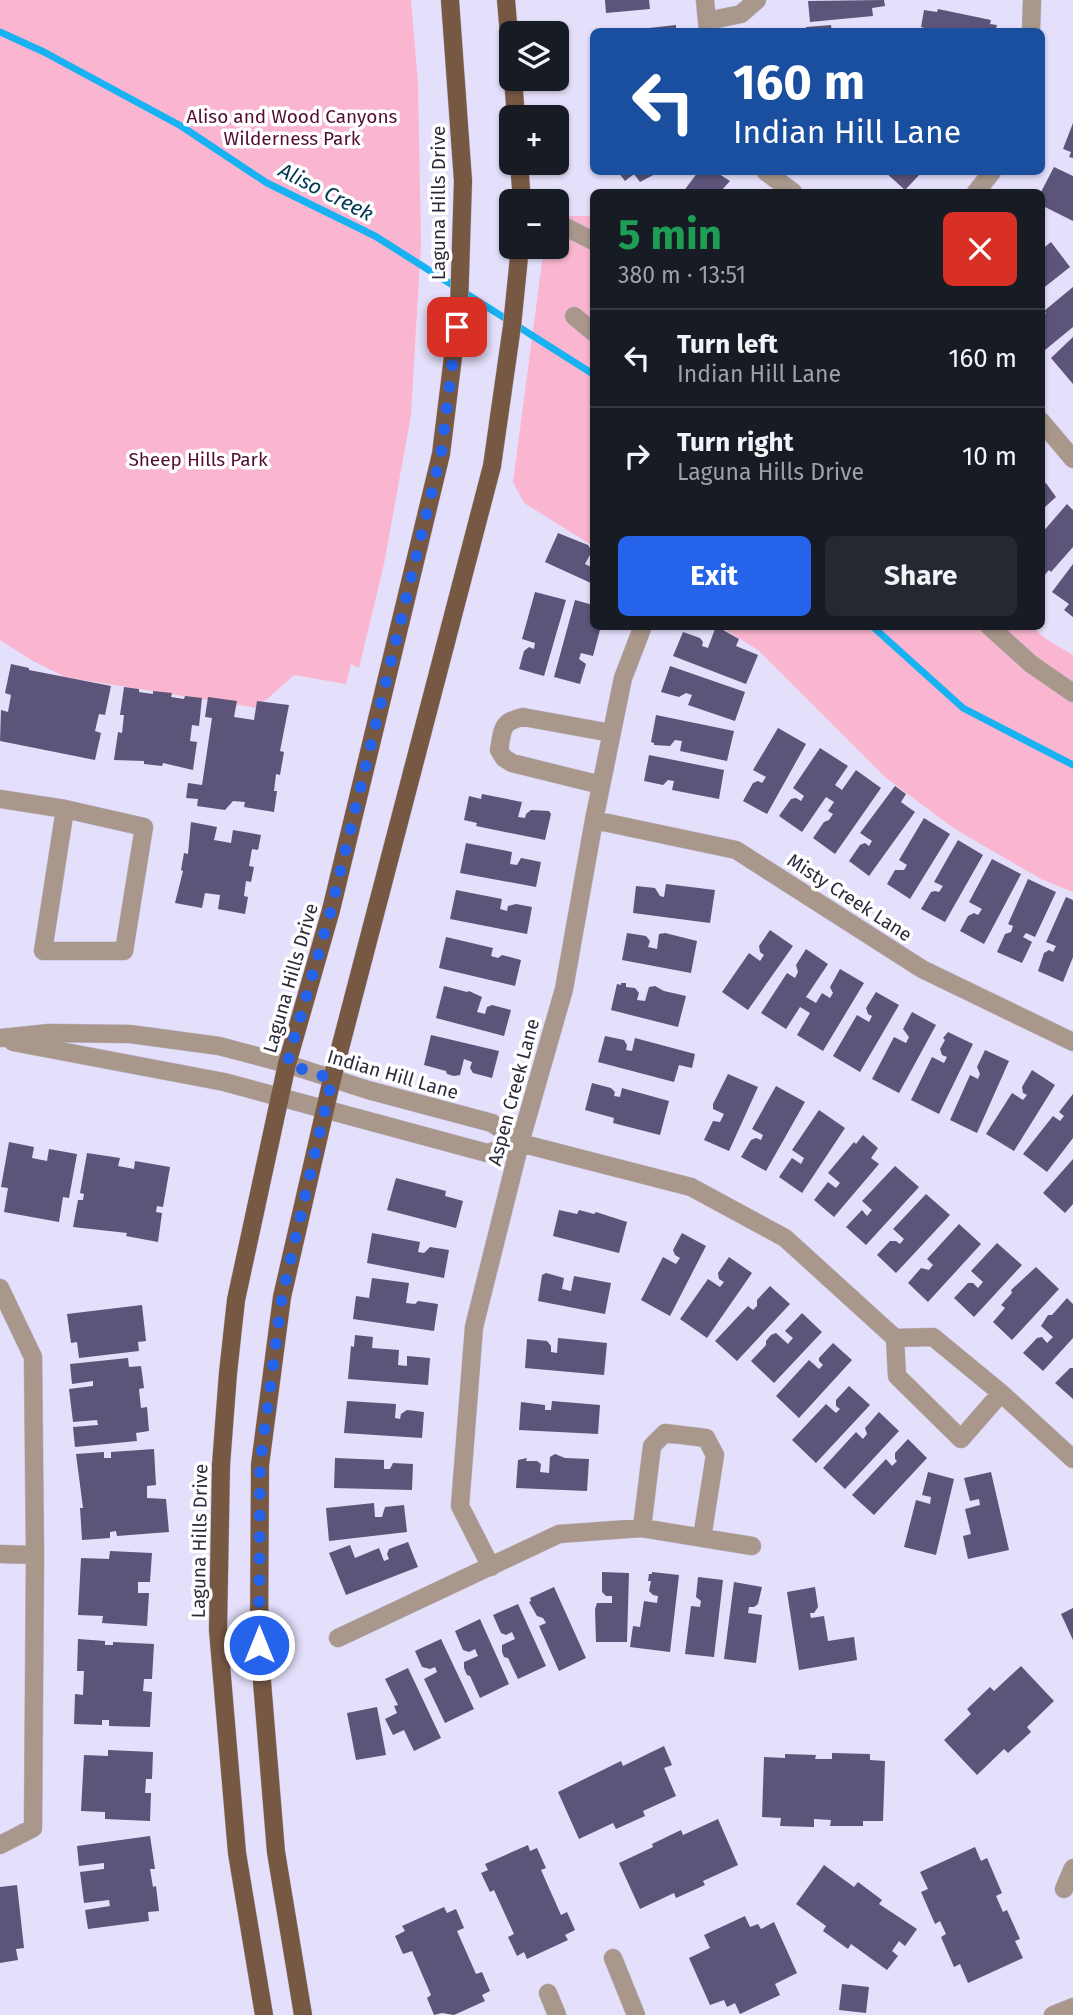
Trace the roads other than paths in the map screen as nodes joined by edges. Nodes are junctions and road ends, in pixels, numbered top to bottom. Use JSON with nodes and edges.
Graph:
{"nodes":[{"id":1,"x":450,"y":0,"type":"edge"},
{"id":2,"x":506,"y":0,"type":"edge"},
{"id":3,"x":705,"y":0,"type":"edge"},
{"id":4,"x":757,"y":0,"type":"edge"},
{"id":5,"x":1032,"y":0,"type":"edge"},
{"id":6,"x":508,"y":21,"type":"edge"},
{"id":7,"x":708,"y":26,"type":"edge"},
{"id":8,"x":1031,"y":28,"type":"edge"},
{"id":9,"x":770,"y":175,"type":"edge"},
{"id":10,"x":990,"y":175,"type":"edge"},
{"id":11,"x":789,"y":189,"type":"edge"},
{"id":12,"x":978,"y":189,"type":"edge"},
{"id":13,"x":569,"y":229,"type":"edge"},
{"id":14,"x":590,"y":239,"type":"edge"},
{"id":15,"x":519,"y":259,"type":"edge"},
{"id":16,"x":574,"y":316,"type":"dead end"},
{"id":17,"x":590,"y":331,"type":"edge"},
{"id":18,"x":1045,"y":426,"type":"edge"},
{"id":19,"x":1073,"y":459,"type":"edge"},
{"id":20,"x":641,"y":630,"type":"edge"},
{"id":21,"x":993,"y":630,"type":"edge"},
{"id":22,"x":1073,"y":693,"type":"edge"},
{"id":23,"x":611,"y":733,"type":"junction"},
{"id":24,"x":601,"y":785,"type":"junction"},
{"id":25,"x":0,"y":799,"type":"edge"},
{"id":26,"x":65,"y":809,"type":"junction"},
{"id":27,"x":594,"y":820,"type":"junction"},
{"id":28,"x":0,"y":1038,"type":"edge"},
{"id":29,"x":1073,"y":1042,"type":"edge"},
{"id":30,"x":287,"y":1064,"type":"junction"},
{"id":31,"x":332,"y":1079,"type":"junction"},
{"id":32,"x":280,"y":1097,"type":"junction"},
{"id":33,"x":325,"y":1109,"type":"junction"},
{"id":34,"x":520,"y":1143,"type":"junction"},
{"id":35,"x":0,"y":1288,"type":"edge"},
{"id":36,"x":895,"y":1338,"type":"junction"},
{"id":37,"x":1001,"y":1393,"type":"junction"},
{"id":38,"x":1073,"y":1460,"type":"edge"},
{"id":39,"x":642,"y":1528,"type":"junction"},
{"id":40,"x":702,"y":1538,"type":"junction"},
{"id":41,"x":751,"y":1546,"type":"dead end"},
{"id":42,"x":0,"y":1554,"type":"edge"},
{"id":43,"x":35,"y":1555,"type":"junction"},
{"id":44,"x":491,"y":1567,"type":"junction"},
{"id":45,"x":338,"y":1638,"type":"dead end"},
{"id":46,"x":0,"y":1845,"type":"edge"},
{"id":47,"x":1073,"y":1868,"type":"edge"},
{"id":48,"x":1064,"y":1889,"type":"dead end"},
{"id":49,"x":613,"y":1958,"type":"dead end"},
{"id":50,"x":548,"y":1993,"type":"dead end"},
{"id":51,"x":1073,"y":2007,"type":"edge"},
{"id":52,"x":264,"y":2015,"type":"edge"},
{"id":53,"x":303,"y":2015,"type":"edge"},
{"id":54,"x":557,"y":2015,"type":"edge"},
{"id":55,"x":636,"y":2015,"type":"edge"},
{"id":56,"x":1053,"y":2015,"type":"edge"}],
"edges":[{"from":1,"to":30,"type":"main road","name":"Laguna Hills Drive"},
{"from":2,"to":6,"type":"main road"},
{"from":3,"to":7,"type":"street"},
{"from":4,"to":7,"type":"street"},
{"from":5,"to":8,"type":"street"},
{"from":9,"to":11,"type":"street"},
{"from":10,"to":12,"type":"street"},
{"from":13,"to":14,"type":"street"},
{"from":15,"to":31,"type":"main road"},
{"from":16,"to":17,"type":"street"},
{"from":18,"to":19,"type":"street"},
{"from":20,"to":23,"type":"street","name":"Aspen Creek Lane"},
{"from":21,"to":22,"type":"street"},
{"from":23,"to":24,"type":"street","name":"Aspen Creek Lane"},
{"from":23,"to":24,"type":"street"},
{"from":24,"to":27,"type":"street","name":"Aspen Creek Lane"},
{"from":25,"to":26,"type":"street"},
{"from":26,"to":26,"type":"street"},
{"from":27,"to":29,"type":"street","name":"Misty Creek Lane"},
{"from":27,"to":34,"type":"street","name":"Aspen Creek Lane"},
{"from":28,"to":30,"type":"street","name":"Indian Hill Lane"},
{"from":28,"to":32,"type":"street","name":"Indian Hill Lane"},
{"from":30,"to":31,"type":"street","name":"Indian Hill Lane"},
{"from":30,"to":32,"type":"main road","name":"Laguna Hills Drive"},
{"from":31,"to":33,"type":"main road"},
{"from":31,"to":34,"type":"street","name":"Indian Hill Lane"},
{"from":32,"to":33,"type":"street","name":"Indian Hill Lane"},
{"from":32,"to":52,"type":"main road","name":"Laguna Hills Drive"},
{"from":33,"to":34,"type":"street","name":"Indian Hill Lane"},
{"from":33,"to":53,"type":"main road"},
{"from":34,"to":36,"type":"street","name":"Indian Hill Lane"},
{"from":34,"to":44,"type":"street","name":"Aspen Creek Lane"},
{"from":35,"to":43,"type":"street"},
{"from":36,"to":37,"type":"street"},
{"from":36,"to":37,"type":"street"},
{"from":37,"to":38,"type":"street"},
{"from":39,"to":40,"type":"street"},
{"from":39,"to":40,"type":"street"},
{"from":39,"to":44,"type":"street"},
{"from":40,"to":41,"type":"street"},
{"from":42,"to":43,"type":"street"},
{"from":43,"to":46,"type":"street"},
{"from":44,"to":45,"type":"street"},
{"from":47,"to":48,"type":"street"},
{"from":49,"to":55,"type":"street"},
{"from":50,"to":54,"type":"street"},
{"from":51,"to":56,"type":"street"}]}
